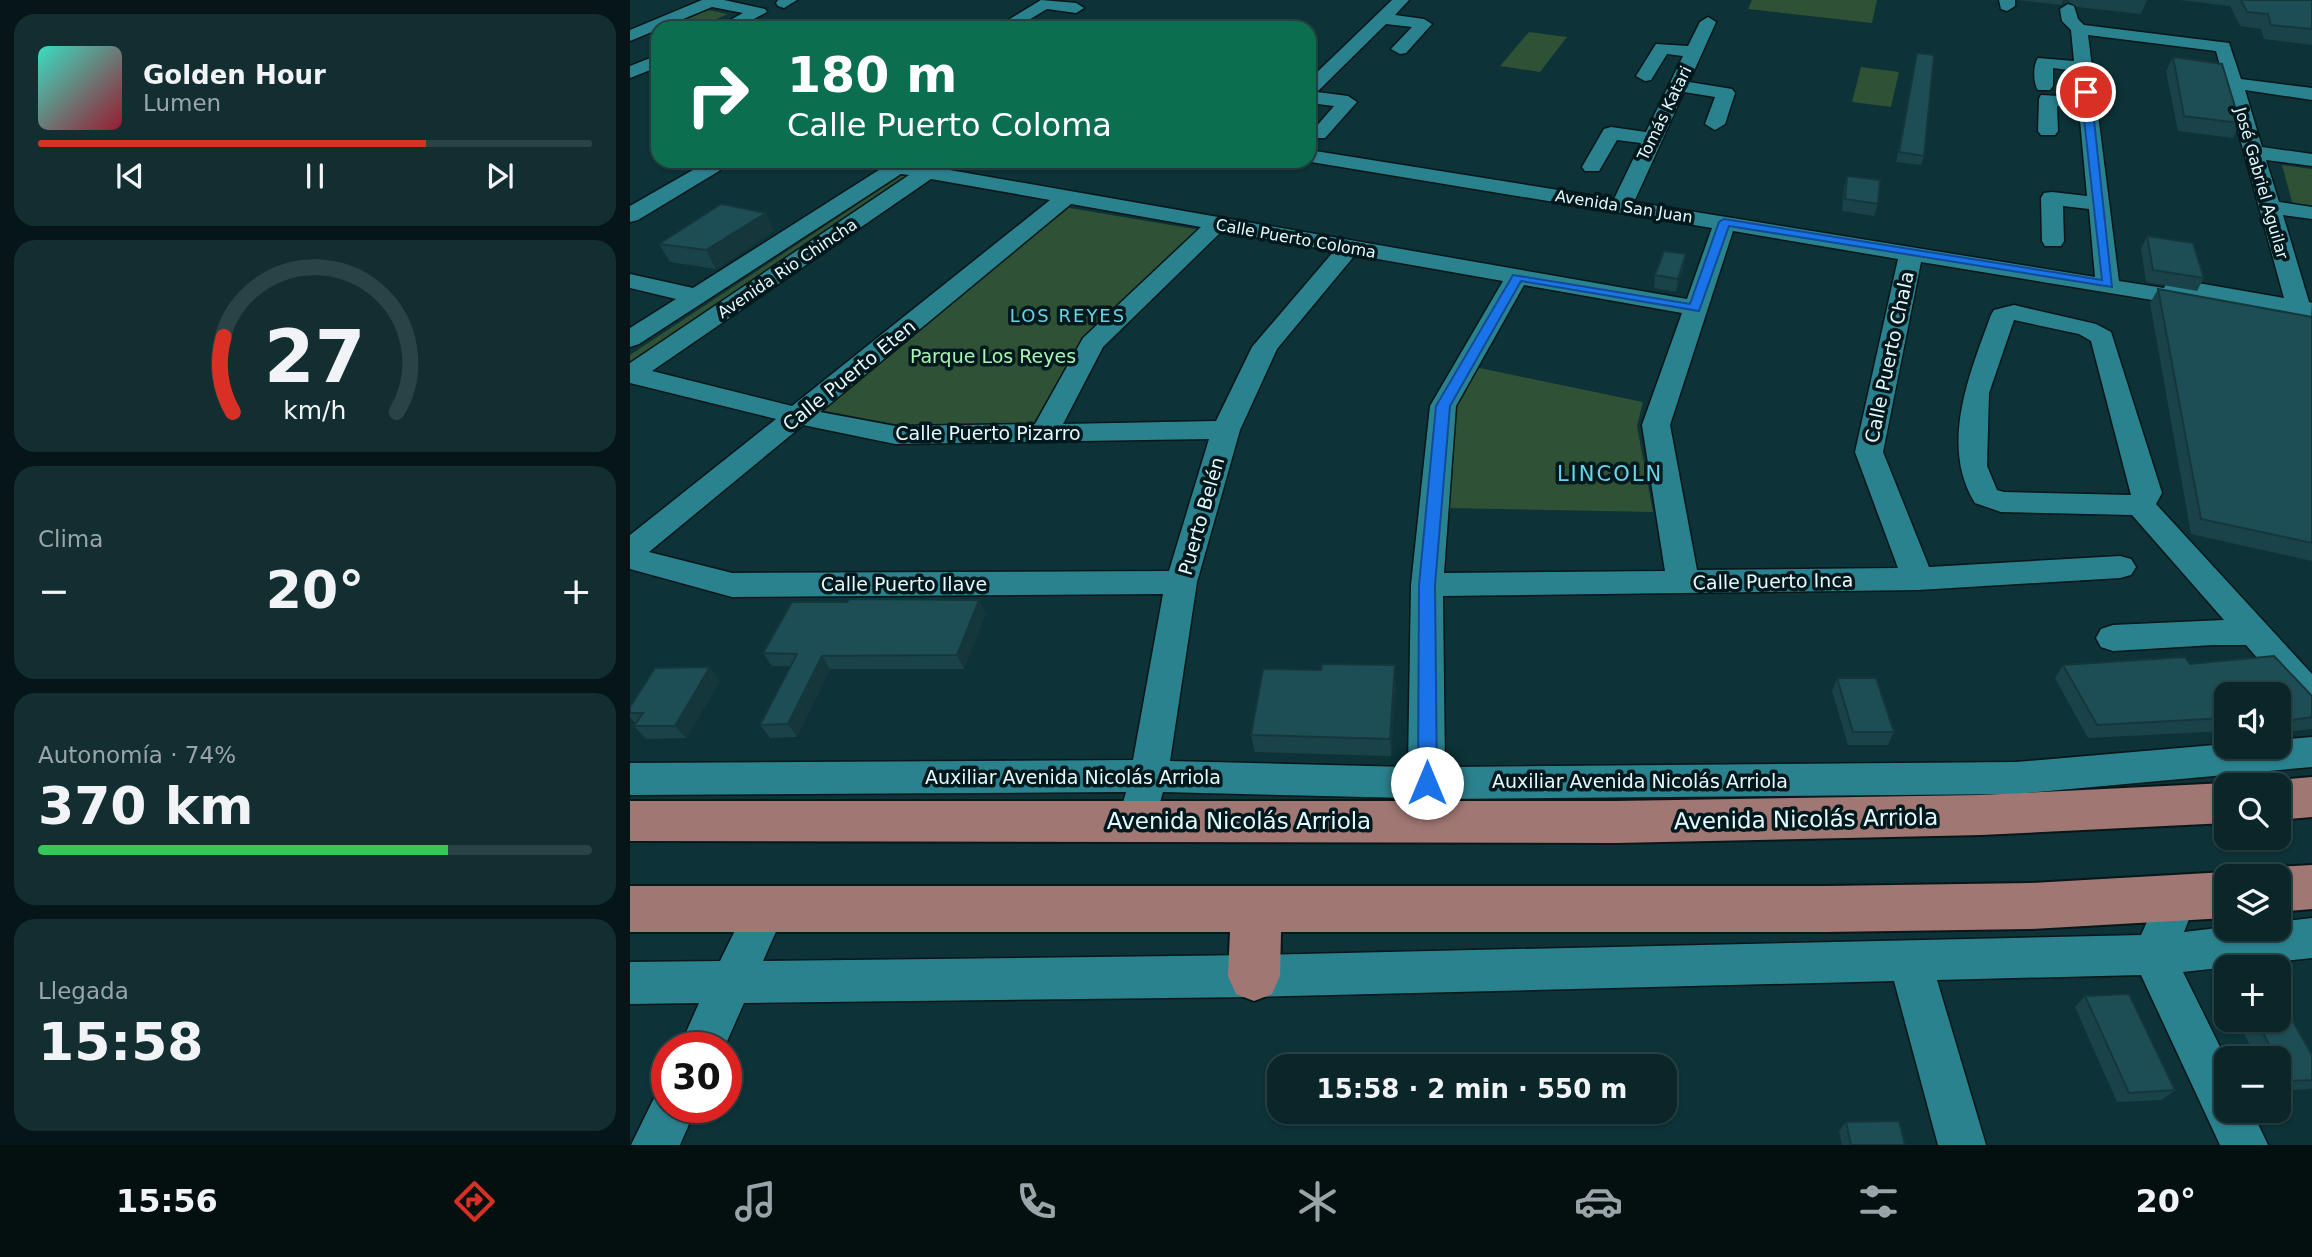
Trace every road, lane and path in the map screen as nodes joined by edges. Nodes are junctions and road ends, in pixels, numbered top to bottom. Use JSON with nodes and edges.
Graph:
{"nodes":[{"id":1,"x":1376,"y":0,"type":"edge"},
{"id":2,"x":713,"y":1,"type":"edge"},
{"id":3,"x":1400,"y":2,"type":"edge"},
{"id":4,"x":1083,"y":4,"type":"edge"},
{"id":5,"x":2068,"y":9,"type":"dead end"},
{"id":6,"x":1382,"y":18,"type":"junction"},
{"id":7,"x":667,"y":21,"type":"edge"},
{"id":8,"x":739,"y":21,"type":"edge"},
{"id":9,"x":1015,"y":21,"type":"edge"},
{"id":10,"x":1057,"y":21,"type":"edge"},
{"id":11,"x":1708,"y":22,"type":"dead end"},
{"id":12,"x":651,"y":28,"type":"edge"},
{"id":13,"x":2079,"y":29,"type":"junction"},
{"id":14,"x":630,"y":37,"type":"edge"},
{"id":15,"x":651,"y":42,"type":"edge"},
{"id":16,"x":1330,"y":45,"type":"dead end"},
{"id":17,"x":1352,"y":48,"type":"junction"},
{"id":18,"x":1401,"y":49,"type":"dead end"},
{"id":19,"x":630,"y":52,"type":"edge"},
{"id":20,"x":1694,"y":52,"type":"junction"},
{"id":21,"x":651,"y":56,"type":"edge"},
{"id":22,"x":651,"y":62,"type":"edge"},
{"id":23,"x":2083,"y":67,"type":"junction"},
{"id":24,"x":630,"y":73,"type":"edge"},
{"id":25,"x":1645,"y":76,"type":"dead end"},
{"id":26,"x":1316,"y":83,"type":"edge"},
{"id":27,"x":2234,"y":83,"type":"junction"},
{"id":28,"x":1677,"y":86,"type":"junction"},
{"id":29,"x":2044,"y":86,"type":"dead end"},
{"id":30,"x":2312,"y":94,"type":"edge"},
{"id":31,"x":1316,"y":98,"type":"edge"},
{"id":32,"x":2087,"y":104,"type":"junction"},
{"id":33,"x":1714,"y":124,"type":"dead end"},
{"id":34,"x":2048,"y":131,"type":"dead end"},
{"id":35,"x":1316,"y":138,"type":"edge"},
{"id":36,"x":1652,"y":139,"type":"junction"},
{"id":37,"x":1316,"y":142,"type":"edge"},
{"id":38,"x":2254,"y":152,"type":"junction"},
{"id":39,"x":1316,"y":157,"type":"edge"},
{"id":40,"x":2312,"y":160,"type":"edge"},
{"id":41,"x":1592,"y":167,"type":"dead end"},
{"id":42,"x":710,"y":168,"type":"edge"},
{"id":43,"x":915,"y":168,"type":"edge"},
{"id":44,"x":915,"y":168,"type":"edge"},
{"id":45,"x":928,"y":168,"type":"edge"},
{"id":46,"x":1067,"y":197,"type":"junction"},
{"id":47,"x":1623,"y":200,"type":"junction"},
{"id":48,"x":2099,"y":204,"type":"junction"},
{"id":49,"x":2269,"y":207,"type":"junction"},
{"id":50,"x":2312,"y":213,"type":"edge"},
{"id":51,"x":630,"y":215,"type":"edge"},
{"id":52,"x":1724,"y":222,"type":"junction"},
{"id":53,"x":1217,"y":224,"type":"junction"},
{"id":54,"x":2053,"y":241,"type":"dead end"},
{"id":55,"x":1349,"y":247,"type":"junction"},
{"id":56,"x":1911,"y":253,"type":"junction"},
{"id":57,"x":1517,"y":277,"type":"junction"},
{"id":58,"x":2108,"y":280,"type":"junction"},
{"id":59,"x":630,"y":281,"type":"edge"},
{"id":60,"x":695,"y":296,"type":"junction"},
{"id":61,"x":1695,"y":308,"type":"junction"},
{"id":62,"x":2306,"y":314,"type":"edge"},
{"id":63,"x":630,"y":339,"type":"edge"},
{"id":64,"x":630,"y":375,"type":"edge"},
{"id":65,"x":799,"y":416,"type":"junction"},
{"id":66,"x":1226,"y":430,"type":"junction"},
{"id":67,"x":1044,"y":433,"type":"junction"},
{"id":68,"x":2140,"y":505,"type":"junction"},
{"id":69,"x":630,"y":551,"type":"edge"},
{"id":70,"x":630,"y":558,"type":"edge"},
{"id":71,"x":2120,"y":567,"type":"dead end"},
{"id":72,"x":1918,"y":579,"type":"junction"},
{"id":73,"x":1181,"y":582,"type":"junction"},
{"id":74,"x":1683,"y":582,"type":"junction"},
{"id":75,"x":1427,"y":585,"type":"junction"},
{"id":76,"x":2252,"y":633,"type":"junction"},
{"id":77,"x":2113,"y":638,"type":"dead end"},
{"id":78,"x":2312,"y":697,"type":"edge"},
{"id":79,"x":2312,"y":752,"type":"edge"},
{"id":80,"x":1149,"y":776,"type":"junction"},
{"id":81,"x":630,"y":779,"type":"edge"},
{"id":82,"x":2312,"y":797,"type":"edge"},
{"id":83,"x":2291,"y":799,"type":"edge"},
{"id":84,"x":1426,"y":802,"type":"junction"},
{"id":85,"x":2214,"y":804,"type":"edge"},
{"id":86,"x":630,"y":821,"type":"edge"},
{"id":87,"x":1137,"y":821,"type":"junction"},
{"id":88,"x":2312,"y":887,"type":"edge"},
{"id":89,"x":2291,"y":889,"type":"edge"},
{"id":90,"x":2214,"y":896,"type":"edge"},
{"id":91,"x":2177,"y":900,"type":"junction"},
{"id":92,"x":630,"y":909,"type":"edge"},
{"id":93,"x":766,"y":909,"type":"junction"},
{"id":94,"x":1256,"y":909,"type":"junction"},
{"id":95,"x":2312,"y":938,"type":"edge"},
{"id":96,"x":2153,"y":955,"type":"junction"},
{"id":97,"x":1910,"y":961,"type":"junction"},
{"id":98,"x":1254,"y":976,"type":"junction"},
{"id":99,"x":731,"y":983,"type":"junction"},
{"id":100,"x":630,"y":984,"type":"edge"},
{"id":101,"x":708,"y":1032,"type":"edge"},
{"id":102,"x":2214,"y":1082,"type":"edge"},
{"id":103,"x":666,"y":1123,"type":"edge"},
{"id":104,"x":2234,"y":1123,"type":"edge"},
{"id":105,"x":655,"y":1145,"type":"edge"},
{"id":106,"x":1962,"y":1145,"type":"edge"},
{"id":107,"x":2244,"y":1145,"type":"edge"}],
"edges":[{"from":1,"to":3,"type":"street"},
{"from":2,"to":7,"type":"street"},
{"from":2,"to":8,"type":"street"},
{"from":3,"to":6,"type":"street"},
{"from":4,"to":9,"type":"street"},
{"from":4,"to":10,"type":"street"},
{"from":5,"to":13,"type":"street"},
{"from":6,"to":17,"type":"street"},
{"from":6,"to":18,"type":"street"},
{"from":11,"to":20,"type":"street","name":"Tomás Katari"},
{"from":12,"to":14,"type":"street"},
{"from":13,"to":23,"type":"street"},
{"from":13,"to":27,"type":"street","name":"José Gabriel Aguilar"},
{"from":14,"to":15,"type":"street"},
{"from":16,"to":17,"type":"street"},
{"from":17,"to":26,"type":"street"},
{"from":19,"to":21,"type":"street"},
{"from":20,"to":25,"type":"street"},
{"from":20,"to":28,"type":"street","name":"Tomás Katari"},
{"from":22,"to":24,"type":"street"},
{"from":23,"to":29,"type":"street"},
{"from":23,"to":32,"type":"street"},
{"from":27,"to":30,"type":"street"},
{"from":27,"to":38,"type":"street","name":"José Gabriel Aguilar"},
{"from":28,"to":33,"type":"street"},
{"from":28,"to":36,"type":"street","name":"Tomás Katari"},
{"from":31,"to":35,"type":"street"},
{"from":32,"to":34,"type":"street"},
{"from":32,"to":48,"type":"street"},
{"from":36,"to":41,"type":"street"},
{"from":36,"to":47,"type":"street","name":"Tomás Katari"},
{"from":37,"to":47,"type":"street","name":"Avenida San Juan"},
{"from":38,"to":40,"type":"street"},
{"from":38,"to":49,"type":"street","name":"José Gabriel Aguilar"},
{"from":39,"to":47,"type":"street","name":"Avenida San Juan"},
{"from":42,"to":51,"type":"street"},
{"from":43,"to":60,"type":"street","name":"Avenida Rio Chincha"},
{"from":44,"to":64,"type":"street","name":"Avenida Rio Chincha"},
{"from":45,"to":46,"type":"street","name":"Calle Puerto Coloma"},
{"from":46,"to":53,"type":"street","name":"Calle Puerto Coloma"},
{"from":46,"to":65,"type":"street","name":"Calle Puerto Eten"},
{"from":47,"to":52,"type":"street","name":"Avenida San Juan"},
{"from":47,"to":58,"type":"street","name":"Avenida San Juan"},
{"from":48,"to":54,"type":"street"},
{"from":48,"to":58,"type":"street"},
{"from":49,"to":50,"type":"street"},
{"from":49,"to":62,"type":"street","name":"José Gabriel Aguilar"},
{"from":52,"to":56,"type":"street","name":"Avenida San Juan"},
{"from":52,"to":61,"type":"street"},
{"from":53,"to":55,"type":"street","name":"Calle Puerto Coloma"},
{"from":53,"to":67,"type":"street"},
{"from":55,"to":57,"type":"street","name":"Calle Puerto Coloma"},
{"from":55,"to":66,"type":"street","name":"Puerto Belén"},
{"from":56,"to":58,"type":"street","name":"Avenida San Juan"},
{"from":56,"to":72,"type":"street","name":"Calle Puerto Chala"},
{"from":57,"to":61,"type":"street","name":"Calle Puerto Coloma"},
{"from":57,"to":75,"type":"street"},
{"from":58,"to":62,"type":"street","name":"Avenida San Juan"},
{"from":59,"to":60,"type":"street"},
{"from":60,"to":63,"type":"street","name":"Avenida Rio Chincha"},
{"from":61,"to":74,"type":"street"},
{"from":64,"to":65,"type":"street","name":"Calle Puerto Pizarro"},
{"from":65,"to":67,"type":"street","name":"Calle Puerto Pizarro"},
{"from":65,"to":69,"type":"street","name":"Calle Puerto Eten"},
{"from":66,"to":67,"type":"street","name":"Calle Puerto Pizarro"},
{"from":66,"to":73,"type":"street","name":"Puerto Belén"},
{"from":68,"to":68,"type":"street"},
{"from":68,"to":76,"type":"street"},
{"from":70,"to":73,"type":"street","name":"Calle Puerto Ilave"},
{"from":71,"to":72,"type":"street","name":"Calle Puerto Inca"},
{"from":72,"to":74,"type":"street","name":"Calle Puerto Inca"},
{"from":73,"to":80,"type":"street","name":"Puerto Belén"},
{"from":74,"to":75,"type":"street","name":"Calle Puerto Inca"},
{"from":75,"to":84,"type":"street"},
{"from":76,"to":77,"type":"street"},
{"from":76,"to":78,"type":"street"},
{"from":79,"to":84,"type":"street","name":"Auxiliar Avenida Nicolás Arriola"},
{"from":80,"to":81,"type":"street","name":"Auxiliar Avenida Nicolás Arriola"},
{"from":80,"to":84,"type":"street","name":"Auxiliar Avenida Nicolás Arriola"},
{"from":80,"to":87,"type":"street","name":"Puerto Belén"},
{"from":82,"to":83,"type":"main road"},
{"from":84,"to":85,"type":"main road","name":"Avenida Nicolás Arriola"},
{"from":84,"to":87,"type":"main road","name":"Avenida Nicolás Arriola"},
{"from":86,"to":87,"type":"main road","name":"Avenida Nicolás Arriola"},
{"from":88,"to":89,"type":"main road"},
{"from":90,"to":91,"type":"main road"},
{"from":91,"to":94,"type":"main road"},
{"from":91,"to":96,"type":"street"},
{"from":92,"to":93,"type":"main road"},
{"from":93,"to":94,"type":"main road"},
{"from":93,"to":99,"type":"street"},
{"from":94,"to":98,"type":"main road"},
{"from":95,"to":96,"type":"street"},
{"from":96,"to":97,"type":"street"},
{"from":96,"to":102,"type":"street"},
{"from":97,"to":98,"type":"street"},
{"from":97,"to":106,"type":"street"},
{"from":98,"to":99,"type":"street"},
{"from":99,"to":100,"type":"street"},
{"from":99,"to":101,"type":"street"},
{"from":103,"to":105,"type":"street"},
{"from":104,"to":107,"type":"street"}]}
